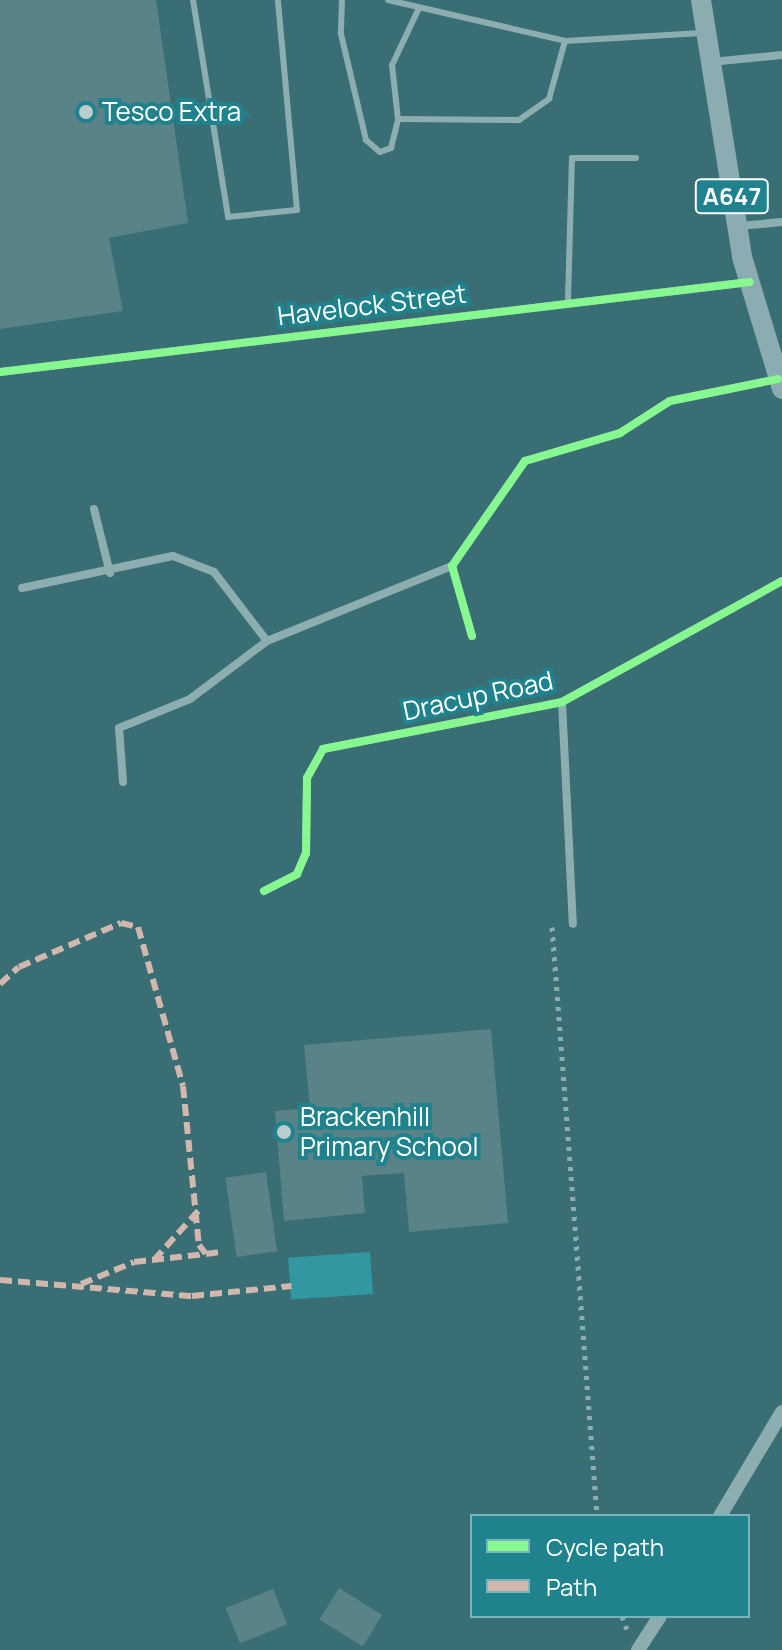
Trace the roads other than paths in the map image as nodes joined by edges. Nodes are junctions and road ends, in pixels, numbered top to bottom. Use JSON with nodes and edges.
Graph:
{"nodes":[{"id":1,"x":193,"y":0,"type":"edge"},
{"id":2,"x":278,"y":0,"type":"edge"},
{"id":3,"x":342,"y":0,"type":"edge"},
{"id":4,"x":388,"y":0,"type":"edge"},
{"id":5,"x":701,"y":0,"type":"edge"},
{"id":6,"x":419,"y":8,"type":"junction"},
{"id":7,"x":705,"y":33,"type":"junction"},
{"id":8,"x":565,"y":41,"type":"junction"},
{"id":9,"x":782,"y":55,"type":"edge"},
{"id":10,"x":710,"y":63,"type":"junction"},
{"id":11,"x":398,"y":119,"type":"junction"},
{"id":12,"x":636,"y":158,"type":"dead end"},
{"id":13,"x":782,"y":222,"type":"edge"},
{"id":14,"x":737,"y":226,"type":"junction"},
{"id":15,"x":750,"y":282,"type":"junction"},
{"id":16,"x":568,"y":300,"type":"junction"},
{"id":17,"x":0,"y":372,"type":"edge"},
{"id":18,"x":780,"y":384,"type":"edge"},
{"id":19,"x":94,"y":509,"type":"dead end"},
{"id":20,"x":452,"y":566,"type":"junction"},
{"id":21,"x":110,"y":573,"type":"junction"},
{"id":22,"x":782,"y":581,"type":"edge"},
{"id":23,"x":22,"y":588,"type":"dead end"},
{"id":24,"x":472,"y":636,"type":"dead end"},
{"id":25,"x":267,"y":641,"type":"junction"},
{"id":26,"x":562,"y":702,"type":"junction"},
{"id":27,"x":123,"y":782,"type":"dead end"},
{"id":28,"x":264,"y":891,"type":"dead end"},
{"id":29,"x":573,"y":924,"type":"road end"},
{"id":30,"x":782,"y":1412,"type":"edge"},
{"id":31,"x":721,"y":1514,"type":"edge"},
{"id":32,"x":659,"y":1618,"type":"edge"},
{"id":33,"x":638,"y":1650,"type":"edge"}],
"edges":[{"from":1,"to":2,"type":"lane"},
{"from":3,"to":11,"type":"lane"},
{"from":4,"to":6,"type":"lane"},
{"from":5,"to":7,"type":"main road","number":"A647"},
{"from":6,"to":8,"type":"lane"},
{"from":6,"to":11,"type":"lane"},
{"from":7,"to":8,"type":"lane"},
{"from":7,"to":10,"type":"main road","number":"A647"},
{"from":8,"to":11,"type":"lane"},
{"from":9,"to":10,"type":"street"},
{"from":10,"to":14,"type":"main road","number":"A647"},
{"from":12,"to":16,"type":"lane"},
{"from":13,"to":14,"type":"street"},
{"from":14,"to":15,"type":"main road","number":"A647"},
{"from":15,"to":16,"type":"street","name":"Havelock Street"},
{"from":15,"to":18,"type":"main road","number":"A647"},
{"from":16,"to":17,"type":"street","name":"Havelock Street"},
{"from":18,"to":20,"type":"street"},
{"from":19,"to":21,"type":"street"},
{"from":20,"to":24,"type":"street"},
{"from":20,"to":25,"type":"street"},
{"from":21,"to":23,"type":"street"},
{"from":21,"to":25,"type":"street"},
{"from":22,"to":26,"type":"street","name":"Dracup Road"},
{"from":25,"to":27,"type":"street"},
{"from":26,"to":28,"type":"street","name":"Dracup Road"},
{"from":26,"to":29,"type":"street","name":"Dracup Road"},
{"from":30,"to":31,"type":"street"},
{"from":32,"to":33,"type":"street"}]}
